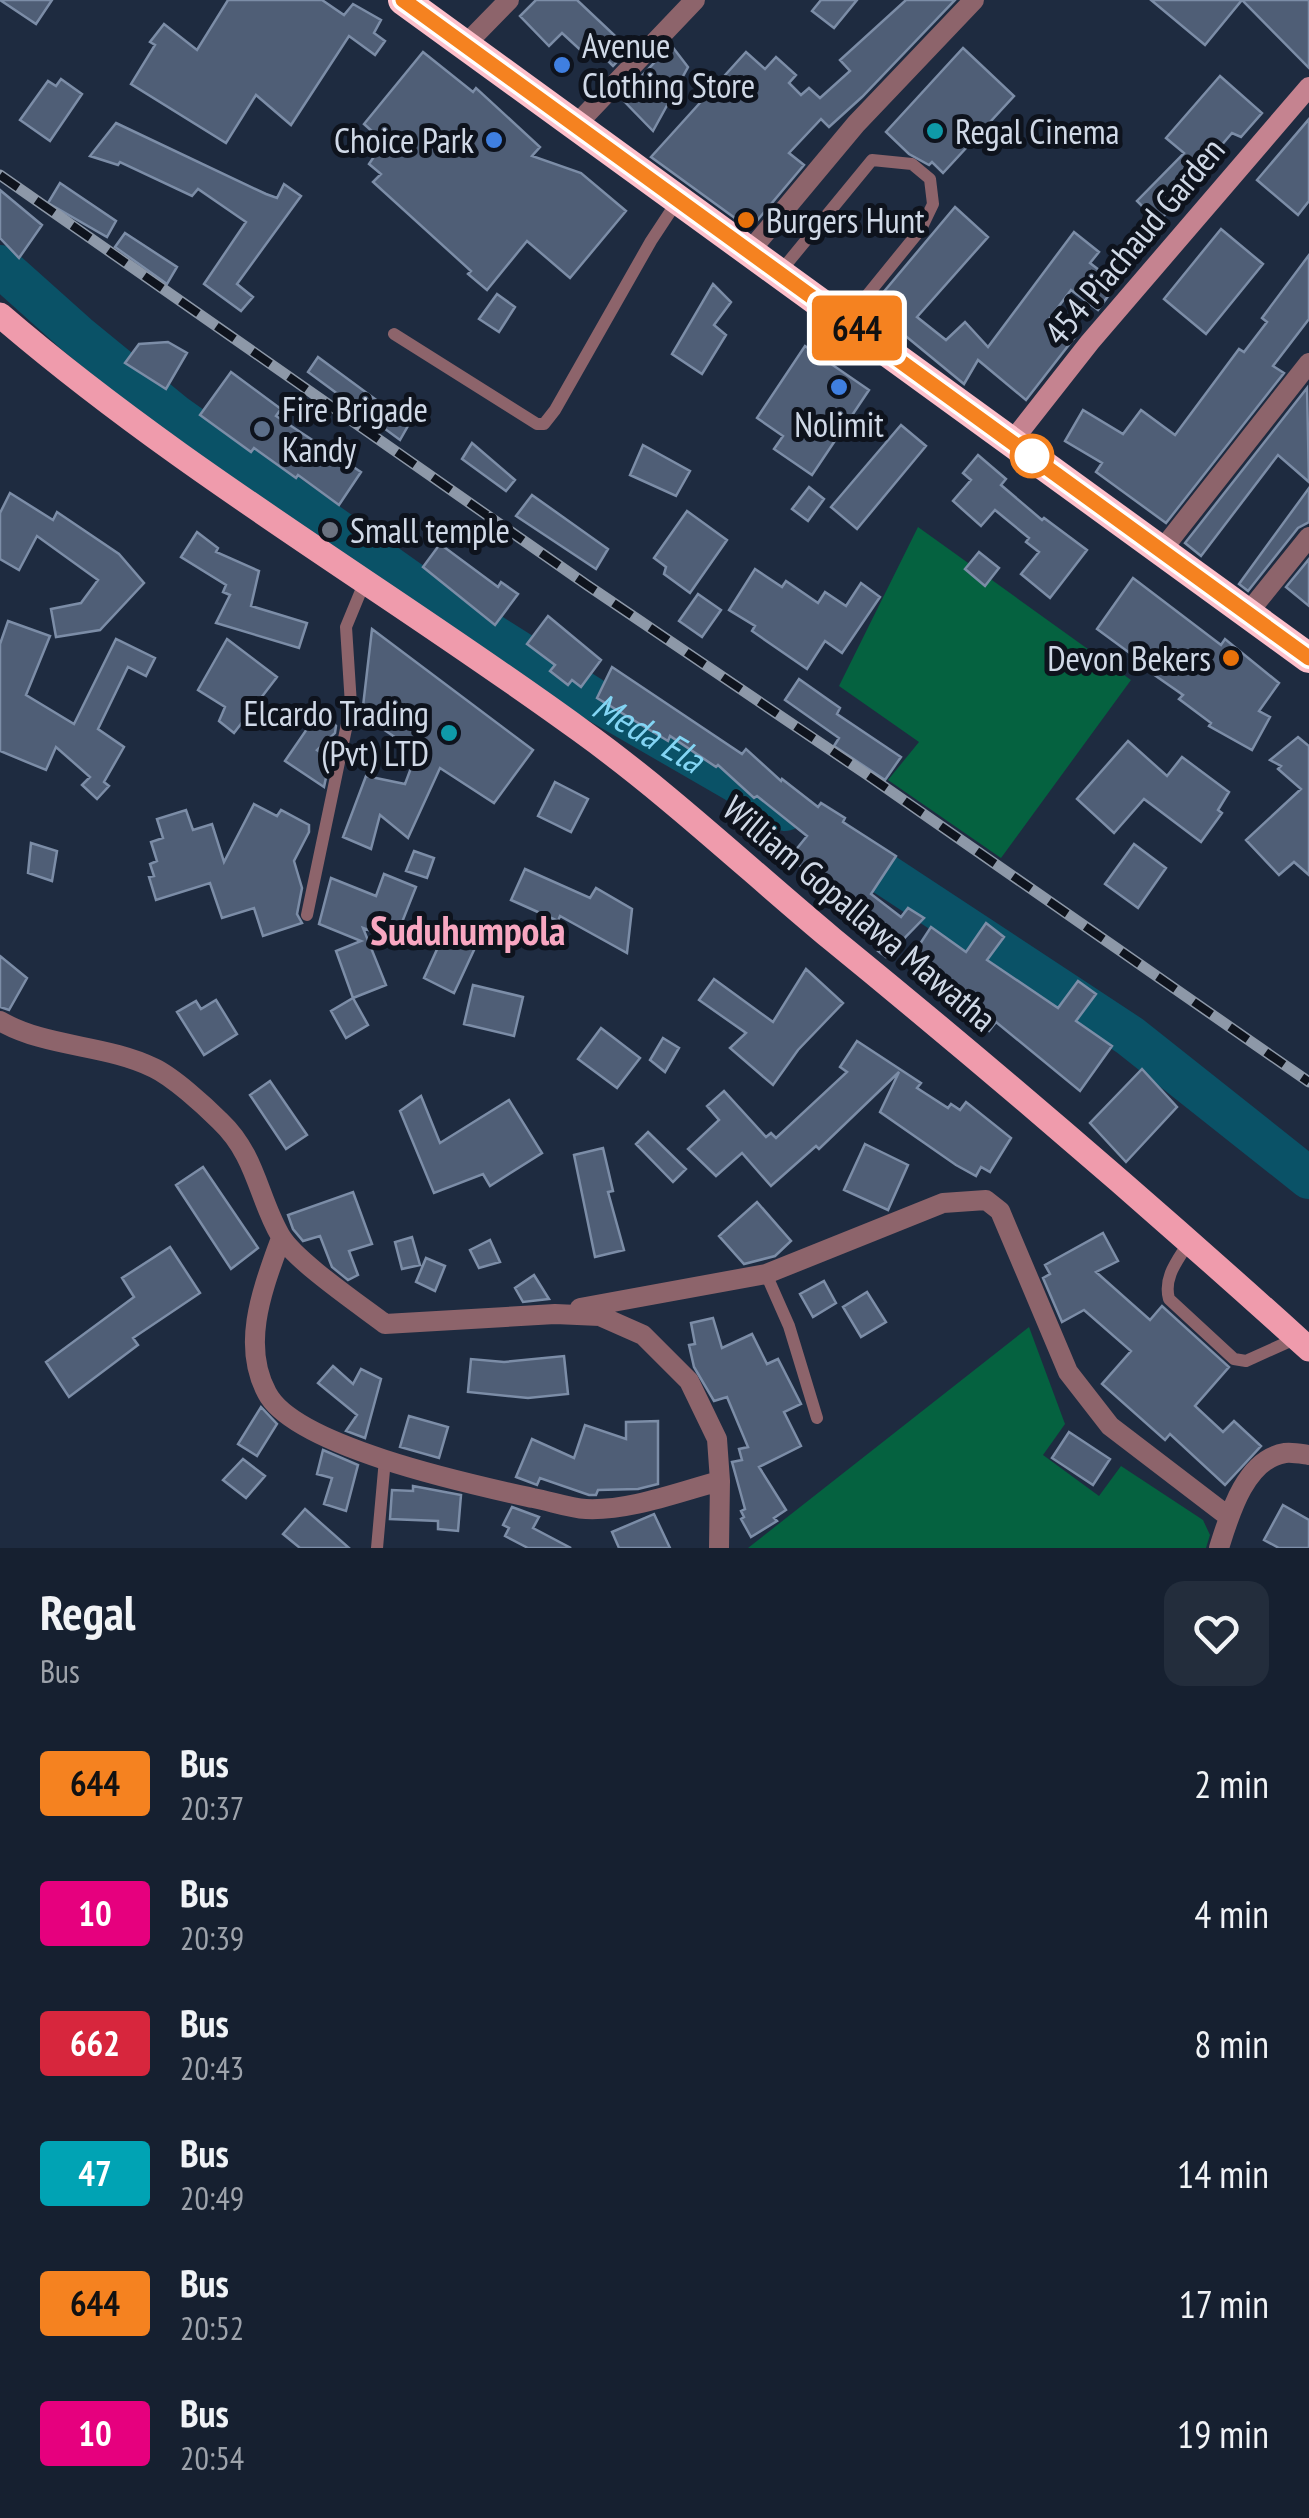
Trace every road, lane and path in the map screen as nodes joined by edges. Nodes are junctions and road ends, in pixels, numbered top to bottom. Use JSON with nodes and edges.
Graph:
{"nodes":[{"id":1,"x":403,"y":0,"type":"edge"},
{"id":2,"x":509,"y":0,"type":"edge"},
{"id":3,"x":695,"y":0,"type":"edge"},
{"id":4,"x":974,"y":0,"type":"edge"},
{"id":5,"x":466,"y":44,"type":"junction"},
{"id":6,"x":1309,"y":88,"type":"edge"},
{"id":7,"x":575,"y":126,"type":"junction"},
{"id":8,"x":678,"y":200,"type":"junction"},
{"id":9,"x":750,"y":251,"type":"junction"},
{"id":10,"x":780,"y":272,"type":"junction"},
{"id":11,"x":0,"y":315,"type":"edge"},
{"id":12,"x":847,"y":320,"type":"junction"},
{"id":13,"x":394,"y":334,"type":"dead end"},
{"id":14,"x":1309,"y":363,"type":"edge"},
{"id":15,"x":1013,"y":440,"type":"junction"},
{"id":16,"x":1309,"y":537,"type":"edge"},
{"id":17,"x":1161,"y":551,"type":"junction"},
{"id":18,"x":365,"y":582,"type":"junction"},
{"id":19,"x":1248,"y":614,"type":"junction"},
{"id":20,"x":1309,"y":658,"type":"edge"},
{"id":21,"x":307,"y":915,"type":"dead end"},
{"id":22,"x":0,"y":1021,"type":"edge"},
{"id":23,"x":281,"y":1238,"type":"junction"},
{"id":24,"x":1189,"y":1242,"type":"junction"},
{"id":25,"x":766,"y":1274,"type":"junction"},
{"id":26,"x":555,"y":1314,"type":"junction"},
{"id":27,"x":1303,"y":1344,"type":"edge"},
{"id":28,"x":817,"y":1418,"type":"dead end"},
{"id":29,"x":1309,"y":1455,"type":"edge"},
{"id":30,"x":385,"y":1459,"type":"junction"},
{"id":31,"x":720,"y":1481,"type":"junction"},
{"id":32,"x":1229,"y":1516,"type":"junction"},
{"id":33,"x":377,"y":1548,"type":"edge"},
{"id":34,"x":719,"y":1548,"type":"edge"},
{"id":35,"x":1219,"y":1548,"type":"edge"}],
"edges":[{"from":1,"to":5,"type":"highway"},
{"from":2,"to":5,"type":"street"},
{"from":3,"to":7,"type":"street"},
{"from":4,"to":9,"type":"street"},
{"from":5,"to":7,"type":"highway"},
{"from":6,"to":15,"type":"street","name":"454 Piachaud Garden"},
{"from":7,"to":8,"type":"highway"},
{"from":8,"to":9,"type":"highway"},
{"from":8,"to":13,"type":"lane"},
{"from":9,"to":10,"type":"highway"},
{"from":10,"to":12,"type":"highway"},
{"from":10,"to":12,"type":"lane"},
{"from":11,"to":18,"type":"main road","name":"William Gopallawa Mawatha"},
{"from":12,"to":15,"type":"highway"},
{"from":14,"to":17,"type":"street"},
{"from":15,"to":17,"type":"highway"},
{"from":16,"to":19,"type":"street"},
{"from":17,"to":19,"type":"highway"},
{"from":18,"to":21,"type":"lane"},
{"from":18,"to":24,"type":"main road","name":"William Gopallawa Mawatha"},
{"from":19,"to":20,"type":"highway"},
{"from":22,"to":23,"type":"street"},
{"from":23,"to":26,"type":"street"},
{"from":23,"to":30,"type":"street"},
{"from":24,"to":27,"type":"main road","name":"William Gopallawa Mawatha"},
{"from":24,"to":27,"type":"lane"},
{"from":25,"to":26,"type":"street"},
{"from":25,"to":28,"type":"lane"},
{"from":25,"to":32,"type":"street"},
{"from":26,"to":31,"type":"street"},
{"from":29,"to":32,"type":"street"},
{"from":30,"to":31,"type":"street"},
{"from":30,"to":33,"type":"lane"},
{"from":31,"to":34,"type":"street"},
{"from":32,"to":35,"type":"street"}]}
